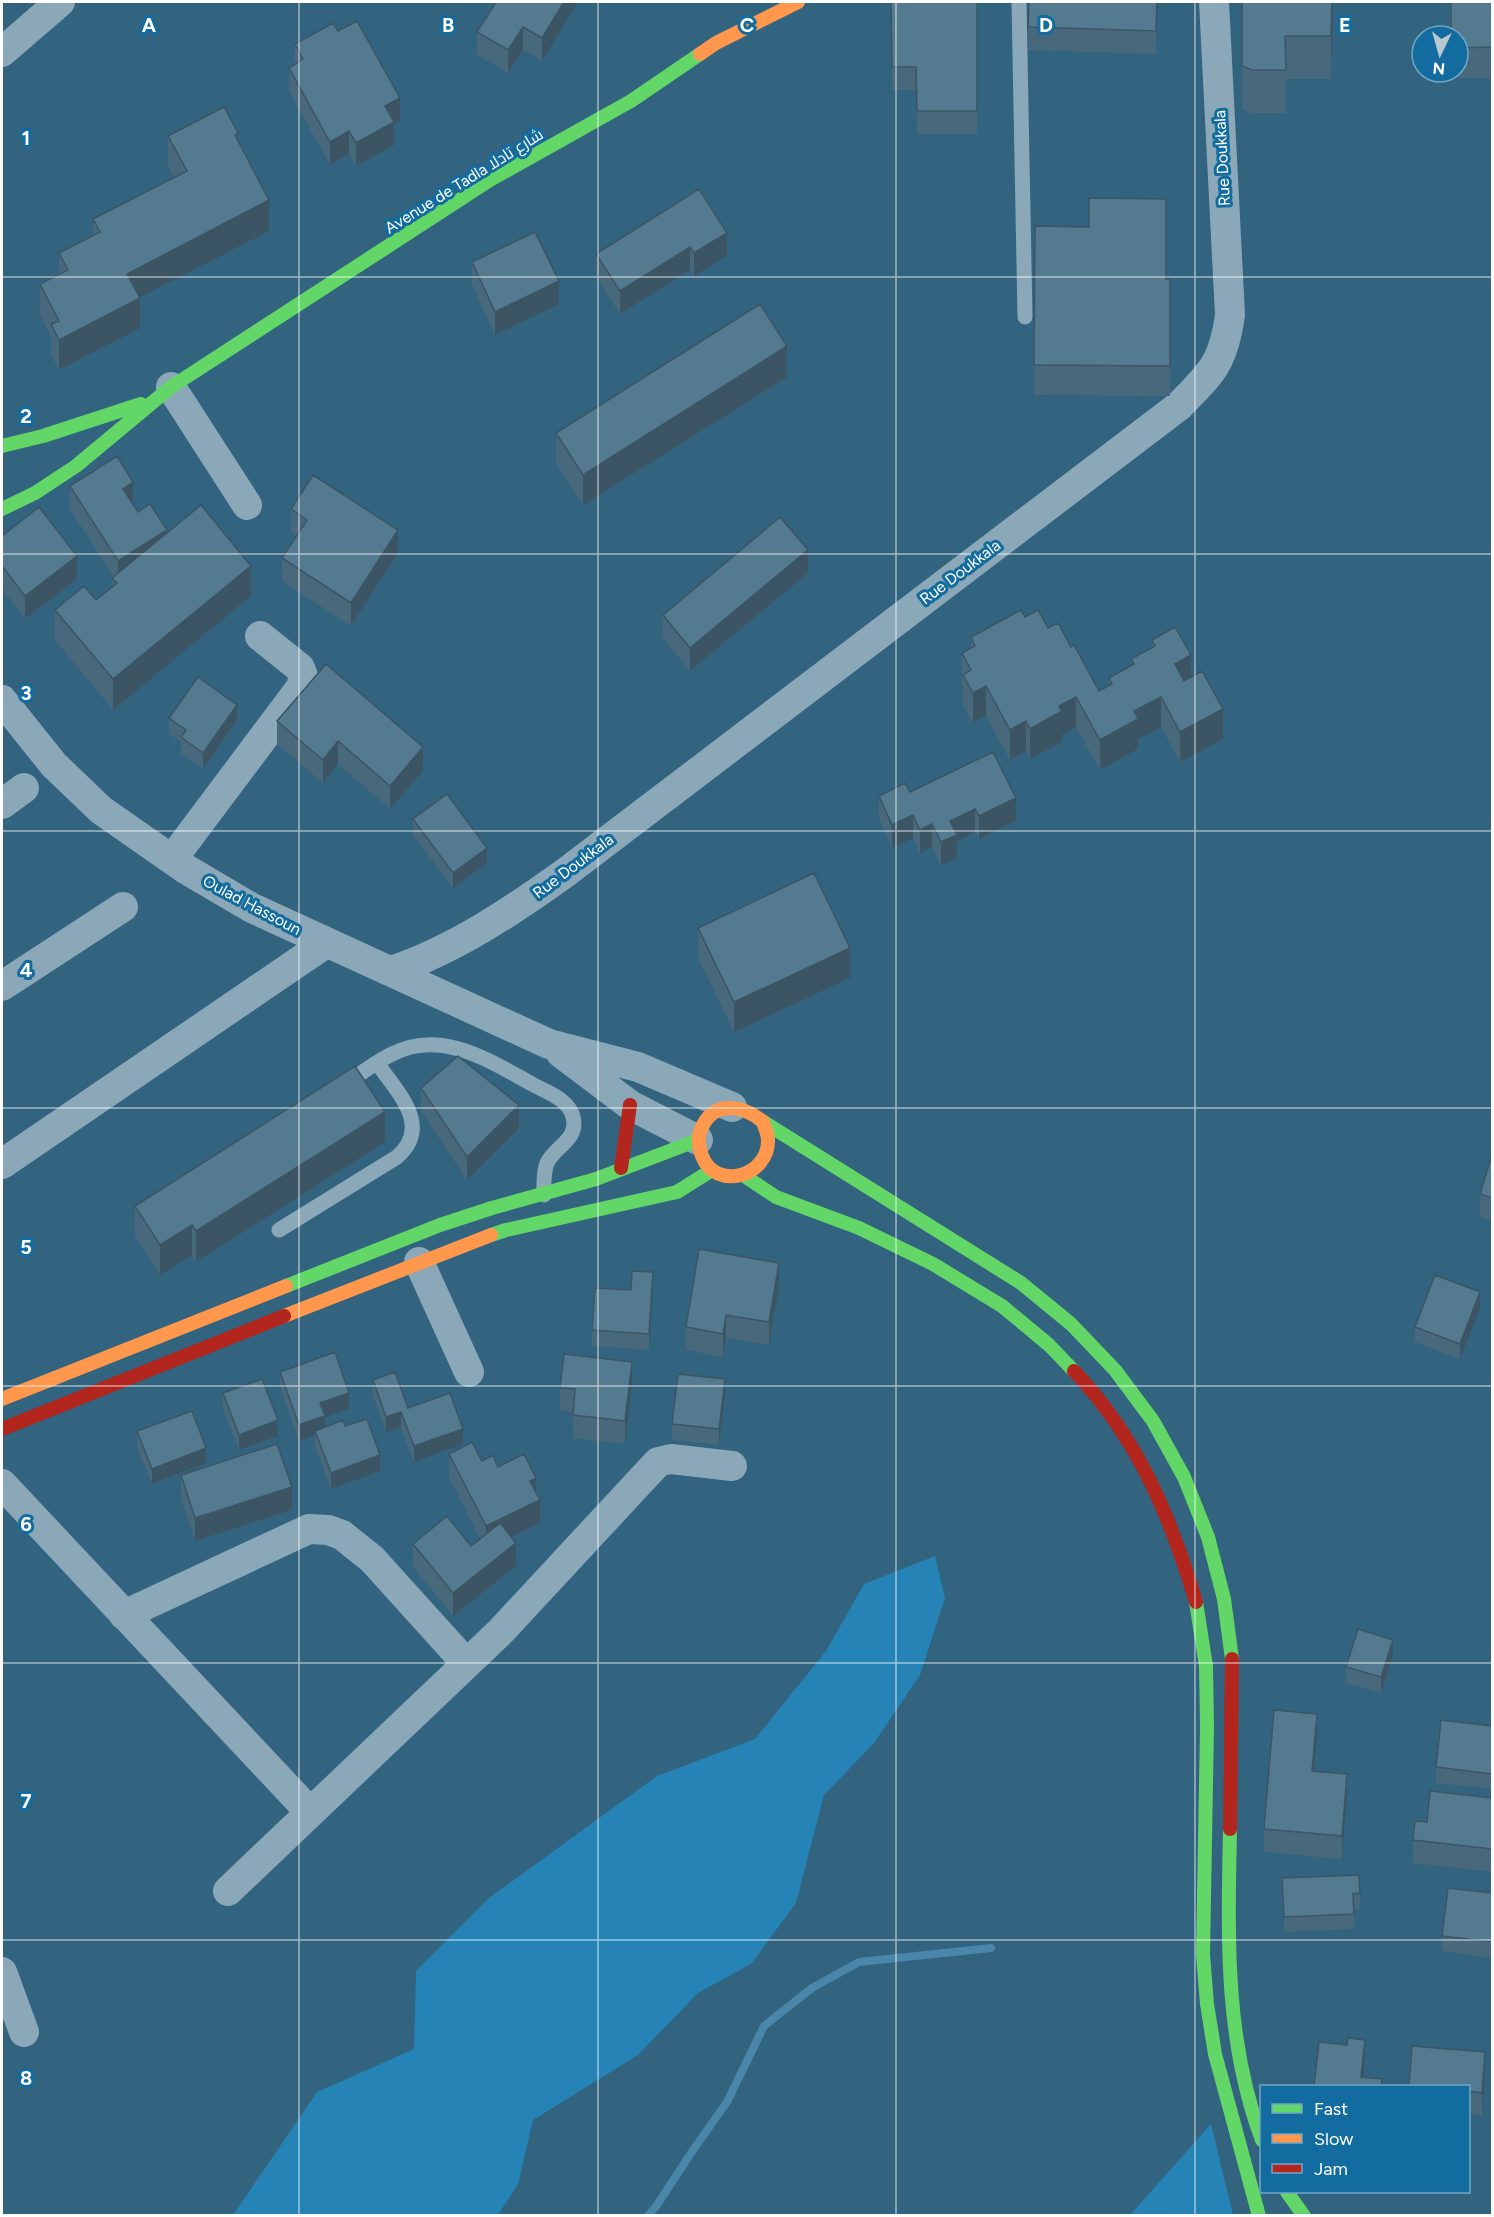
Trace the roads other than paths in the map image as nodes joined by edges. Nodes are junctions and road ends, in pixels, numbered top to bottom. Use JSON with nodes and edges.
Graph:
{"nodes":[{"id":1,"x":60,"y":2,"type":"edge"},
{"id":2,"x":798,"y":2,"type":"edge"},
{"id":3,"x":1019,"y":2,"type":"edge"},
{"id":4,"x":1214,"y":2,"type":"edge"},
{"id":5,"x":2,"y":52,"type":"edge"},
{"id":6,"x":1025,"y":317,"type":"dead end"},
{"id":7,"x":163,"y":393,"type":"junction"},
{"id":8,"x":2,"y":446,"type":"edge"},
{"id":9,"x":248,"y":505,"type":"dead end"},
{"id":10,"x":2,"y":509,"type":"edge"},
{"id":11,"x":260,"y":636,"type":"dead end"},
{"id":12,"x":2,"y":700,"type":"edge"},
{"id":13,"x":172,"y":858,"type":"junction"},
{"id":14,"x":123,"y":907,"type":"dead end"},
{"id":15,"x":326,"y":943,"type":"junction"},
{"id":16,"x":391,"y":971,"type":"junction"},
{"id":17,"x":2,"y":986,"type":"edge"},
{"id":18,"x":549,"y":1044,"type":"junction"},
{"id":19,"x":377,"y":1063,"type":"junction"},
{"id":20,"x":327,"y":1096,"type":"edge"},
{"id":21,"x":630,"y":1105,"type":"junction"},
{"id":22,"x":732,"y":1107,"type":"junction"},
{"id":23,"x":763,"y":1122,"type":"junction"},
{"id":24,"x":698,"y":1140,"type":"junction"},
{"id":25,"x":2,"y":1164,"type":"edge"},
{"id":26,"x":621,"y":1168,"type":"junction"},
{"id":27,"x":712,"y":1170,"type":"junction"},
{"id":28,"x":743,"y":1175,"type":"junction"},
{"id":29,"x":544,"y":1195,"type":"junction"},
{"id":30,"x":279,"y":1230,"type":"dead end"},
{"id":31,"x":419,"y":1262,"type":"junction"},
{"id":32,"x":207,"y":1317,"type":"junction"},
{"id":33,"x":218,"y":1343,"type":"junction"},
{"id":34,"x":469,"y":1372,"type":"dead end"},
{"id":35,"x":2,"y":1399,"type":"edge"},
{"id":36,"x":2,"y":1429,"type":"edge"},
{"id":37,"x":732,"y":1466,"type":"dead end"},
{"id":38,"x":2,"y":1484,"type":"edge"},
{"id":39,"x":124,"y":1615,"type":"junction"},
{"id":40,"x":466,"y":1663,"type":"junction"},
{"id":41,"x":310,"y":1812,"type":"junction"},
{"id":42,"x":228,"y":1891,"type":"dead end"},
{"id":43,"x":2,"y":1972,"type":"edge"},
{"id":44,"x":24,"y":2032,"type":"dead end"},
{"id":45,"x":1260,"y":2134,"type":"edge"},
{"id":46,"x":1288,"y":2193,"type":"edge"},
{"id":47,"x":1259,"y":2216,"type":"edge"},
{"id":48,"x":1304,"y":2216,"type":"edge"}],
"edges":[{"from":1,"to":5,"type":"street"},
{"from":2,"to":7,"type":"street","name":"Avenue de Tadla شارع تادلا"},
{"from":3,"to":6,"type":"lane"},
{"from":4,"to":16,"type":"street","name":"Rue Doukkala"},
{"from":7,"to":8,"type":"street","name":"Avenue de Tadla شارع تادلا"},
{"from":7,"to":9,"type":"street"},
{"from":7,"to":10,"type":"street","name":"Avenue de Tadla شارع تادلا"},
{"from":11,"to":13,"type":"street"},
{"from":12,"to":13,"type":"street","name":"Oulad Hassoun"},
{"from":13,"to":15,"type":"street","name":"Oulad Hassoun"},
{"from":14,"to":17,"type":"street"},
{"from":15,"to":16,"type":"street","name":"Oulad Hassoun"},
{"from":15,"to":25,"type":"street"},
{"from":16,"to":18,"type":"street","name":"Oulad Hassoun"},
{"from":18,"to":21,"type":"street","name":"Oulad Hassoun"},
{"from":18,"to":22,"type":"street","name":"Oulad Hassoun"},
{"from":19,"to":20,"type":"lane"},
{"from":19,"to":29,"type":"lane"},
{"from":19,"to":30,"type":"lane"},
{"from":21,"to":24,"type":"street","name":"Oulad Hassoun"},
{"from":21,"to":26,"type":"street"},
{"from":22,"to":23,"type":"street"},
{"from":22,"to":24,"type":"street"},
{"from":23,"to":28,"type":"street"},
{"from":23,"to":45,"type":"street"},
{"from":24,"to":26,"type":"street"},
{"from":24,"to":27,"type":"street"},
{"from":26,"to":29,"type":"street"},
{"from":27,"to":28,"type":"street"},
{"from":27,"to":31,"type":"street"},
{"from":28,"to":47,"type":"street"},
{"from":29,"to":32,"type":"street"},
{"from":31,"to":33,"type":"street"},
{"from":31,"to":34,"type":"street"},
{"from":32,"to":33,"type":"street"},
{"from":32,"to":35,"type":"street"},
{"from":33,"to":36,"type":"street"},
{"from":37,"to":40,"type":"street"},
{"from":38,"to":39,"type":"street"},
{"from":39,"to":40,"type":"street"},
{"from":39,"to":41,"type":"street"},
{"from":40,"to":41,"type":"street"},
{"from":41,"to":42,"type":"street"},
{"from":43,"to":44,"type":"street"},
{"from":46,"to":48,"type":"street"}]}
